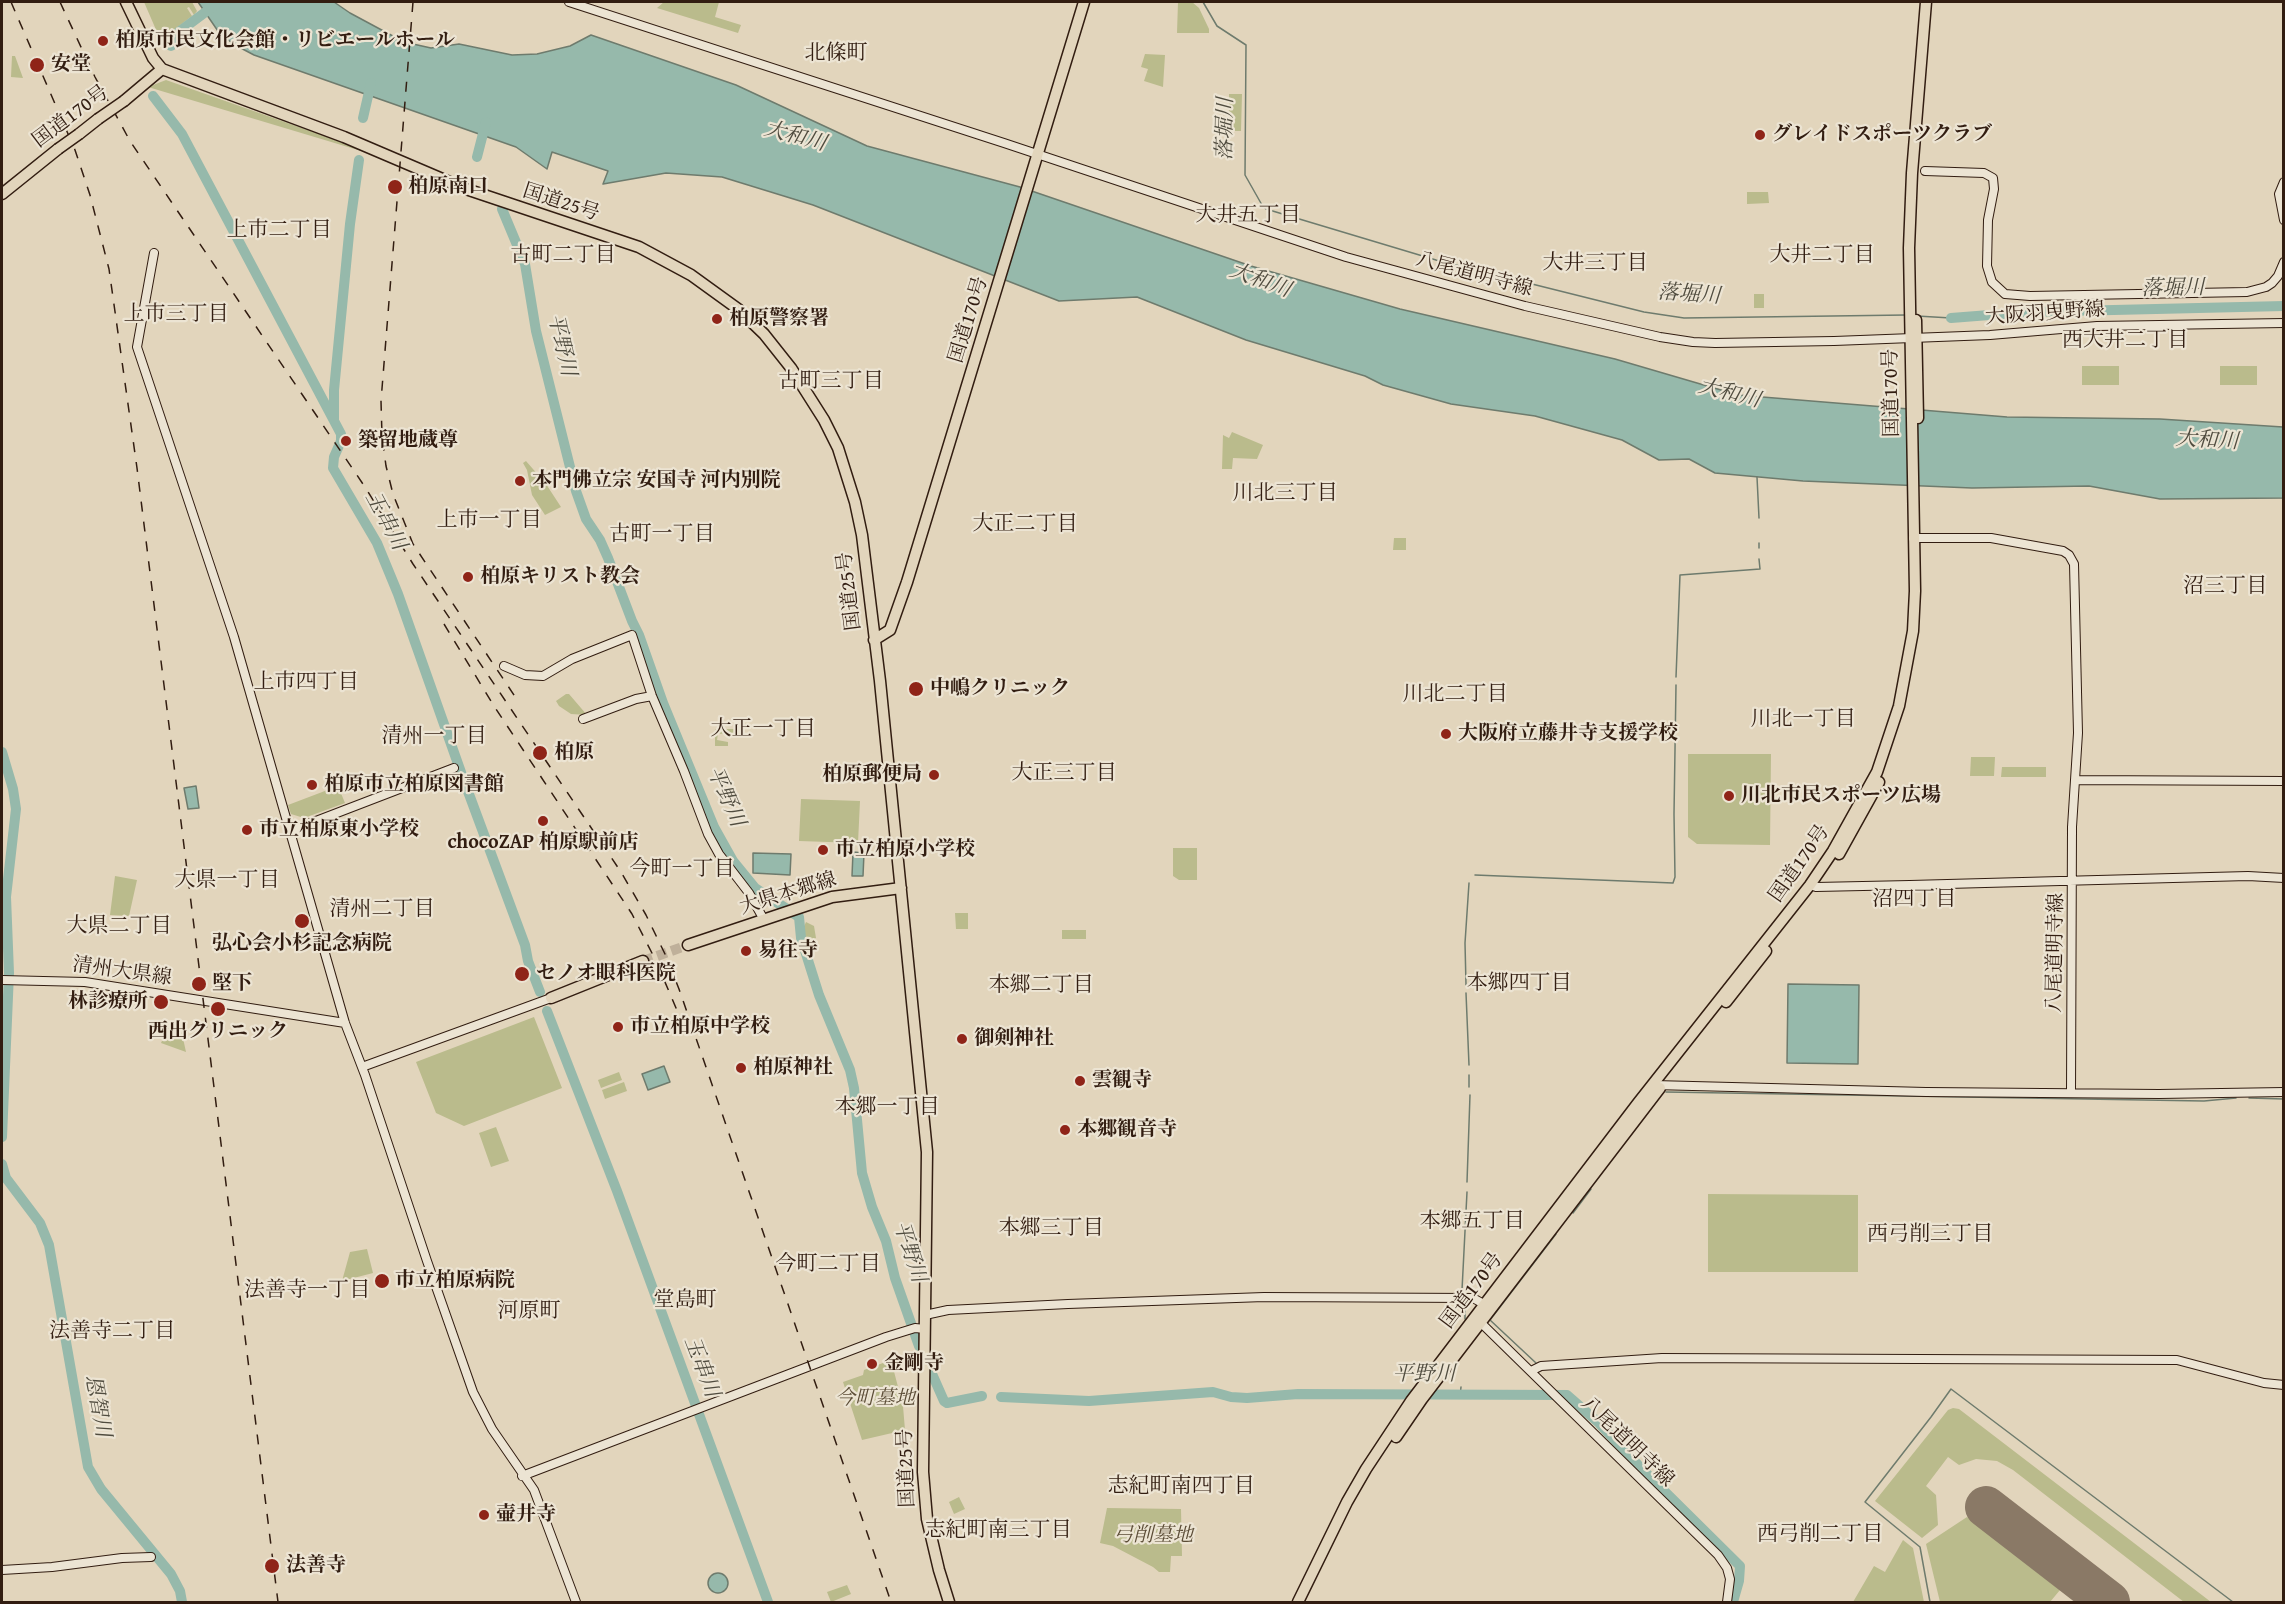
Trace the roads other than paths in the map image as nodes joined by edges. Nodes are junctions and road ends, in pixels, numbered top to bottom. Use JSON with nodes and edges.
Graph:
{"nodes":[{"id":1,"x":126,"y":2,"type":"edge"},
{"id":2,"x":569,"y":2,"type":"edge"},
{"id":3,"x":1084,"y":2,"type":"edge"},
{"id":4,"x":1926,"y":2,"type":"edge"},
{"id":5,"x":1934,"y":2,"type":"edge"},
{"id":6,"x":162,"y":69,"type":"junction"},
{"id":7,"x":1038,"y":157,"type":"junction"},
{"id":8,"x":1925,"y":171,"type":"dead end"},
{"id":9,"x":2283,"y":182,"type":"edge"},
{"id":10,"x":2,"y":194,"type":"edge"},
{"id":11,"x":2283,"y":220,"type":"edge"},
{"id":12,"x":1912,"y":248,"type":"junction"},
{"id":13,"x":154,"y":253,"type":"dead end"},
{"id":14,"x":2283,"y":262,"type":"edge"},
{"id":15,"x":2283,"y":323,"type":"edge"},
{"id":16,"x":1913,"y":341,"type":"junction"},
{"id":17,"x":1916,"y":533,"type":"junction"},
{"id":18,"x":874,"y":640,"type":"junction"},
{"id":19,"x":504,"y":666,"type":"dead end"},
{"id":20,"x":652,"y":696,"type":"junction"},
{"id":21,"x":583,"y":719,"type":"dead end"},
{"id":22,"x":454,"y":768,"type":"dead end"},
{"id":23,"x":2075,"y":780,"type":"junction"},
{"id":24,"x":2283,"y":781,"type":"edge"},
{"id":25,"x":290,"y":831,"type":"junction"},
{"id":26,"x":2283,"y":878,"type":"edge"},
{"id":27,"x":2073,"y":880,"type":"junction"},
{"id":28,"x":1813,"y":886,"type":"junction"},
{"id":29,"x":901,"y":888,"type":"junction"},
{"id":30,"x":763,"y":918,"type":"junction"},
{"id":31,"x":688,"y":945,"type":"tunnel mouth"},
{"id":32,"x":643,"y":961,"type":"tunnel mouth"},
{"id":33,"x":6,"y":980,"type":"edge"},
{"id":34,"x":551,"y":998,"type":"joint"},
{"id":35,"x":345,"y":1023,"type":"junction"},
{"id":36,"x":362,"y":1067,"type":"junction"},
{"id":37,"x":1657,"y":1086,"type":"junction"},
{"id":38,"x":2283,"y":1092,"type":"edge"},
{"id":39,"x":2071,"y":1094,"type":"junction"},
{"id":40,"x":1489,"y":1306,"type":"junction"},
{"id":41,"x":925,"y":1315,"type":"junction"},
{"id":42,"x":1478,"y":1320,"type":"junction"},
{"id":43,"x":917,"y":1329,"type":"junction"},
{"id":44,"x":1532,"y":1371,"type":"junction"},
{"id":45,"x":2283,"y":1385,"type":"edge"},
{"id":46,"x":1420,"y":1396,"type":"junction"},
{"id":47,"x":522,"y":1476,"type":"junction"},
{"id":48,"x":151,"y":1557,"type":"dead end"},
{"id":49,"x":2,"y":1570,"type":"edge"},
{"id":50,"x":576,"y":1602,"type":"edge"},
{"id":51,"x":949,"y":1602,"type":"edge"},
{"id":52,"x":1298,"y":1602,"type":"edge"},
{"id":53,"x":1305,"y":1602,"type":"edge"},
{"id":54,"x":1727,"y":1602,"type":"edge"}],
"edges":[{"from":1,"to":6,"type":"highway"},
{"from":2,"to":7,"type":"street","name":"八尾道明寺線"},
{"from":3,"to":7,"type":"highway","name":"国道170号"},
{"from":4,"to":12,"type":"highway","name":"国道170号"},
{"from":5,"to":12,"type":"highway","name":"国道170号"},
{"from":6,"to":10,"type":"highway","name":"国道170号","bridge":true},
{"from":6,"to":18,"type":"highway","name":"国道25号"},
{"from":7,"to":16,"type":"street","name":"八尾道明寺線"},
{"from":7,"to":18,"type":"highway","name":"国道170号"},
{"from":8,"to":14,"type":"street"},
{"from":9,"to":11,"type":"street"},
{"from":12,"to":16,"type":"highway","name":"国道170号"},
{"from":13,"to":25,"type":"street"},
{"from":15,"to":16,"type":"street","name":"大阪羽曳野線"},
{"from":16,"to":17,"type":"highway","name":"国道170号"},
{"from":17,"to":23,"type":"street","name":"八尾道明寺線"},
{"from":17,"to":28,"type":"highway","name":"国道170号"},
{"from":18,"to":29,"type":"highway","name":"国道25号"},
{"from":19,"to":20,"type":"street"},
{"from":20,"to":21,"type":"street"},
{"from":20,"to":30,"type":"street"},
{"from":22,"to":25,"type":"street"},
{"from":23,"to":24,"type":"street"},
{"from":23,"to":27,"type":"street","name":"八尾道明寺線"},
{"from":25,"to":35,"type":"street"},
{"from":26,"to":27,"type":"street"},
{"from":27,"to":28,"type":"street"},
{"from":27,"to":39,"type":"street","name":"八尾道明寺線"},
{"from":28,"to":37,"type":"highway","name":"国道170号"},
{"from":29,"to":30,"type":"highway","name":"大県本郷線"},
{"from":29,"to":41,"type":"highway","name":"国道25号"},
{"from":30,"to":31,"type":"highway","name":"大県本郷線"},
{"from":32,"to":34,"type":"highway"},
{"from":33,"to":35,"type":"street","name":"清州大県線"},
{"from":34,"to":36,"type":"street"},
{"from":35,"to":36,"type":"street"},
{"from":36,"to":47,"type":"street"},
{"from":37,"to":39,"type":"street"},
{"from":37,"to":40,"type":"highway","name":"国道170号"},
{"from":38,"to":39,"type":"street"},
{"from":40,"to":41,"type":"street"},
{"from":40,"to":42,"type":"highway","name":"国道170号"},
{"from":41,"to":43,"type":"highway","name":"国道25号"},
{"from":42,"to":44,"type":"street","name":"八尾道明寺線"},
{"from":42,"to":46,"type":"highway","name":"国道170号"},
{"from":43,"to":47,"type":"street"},
{"from":43,"to":51,"type":"highway","name":"国道25号"},
{"from":44,"to":45,"type":"street"},
{"from":44,"to":54,"type":"street","name":"八尾道明寺線"},
{"from":46,"to":52,"type":"highway","name":"国道170号"},
{"from":46,"to":53,"type":"highway","name":"国道170号"},
{"from":47,"to":50,"type":"street"},
{"from":48,"to":49,"type":"street"}]}
